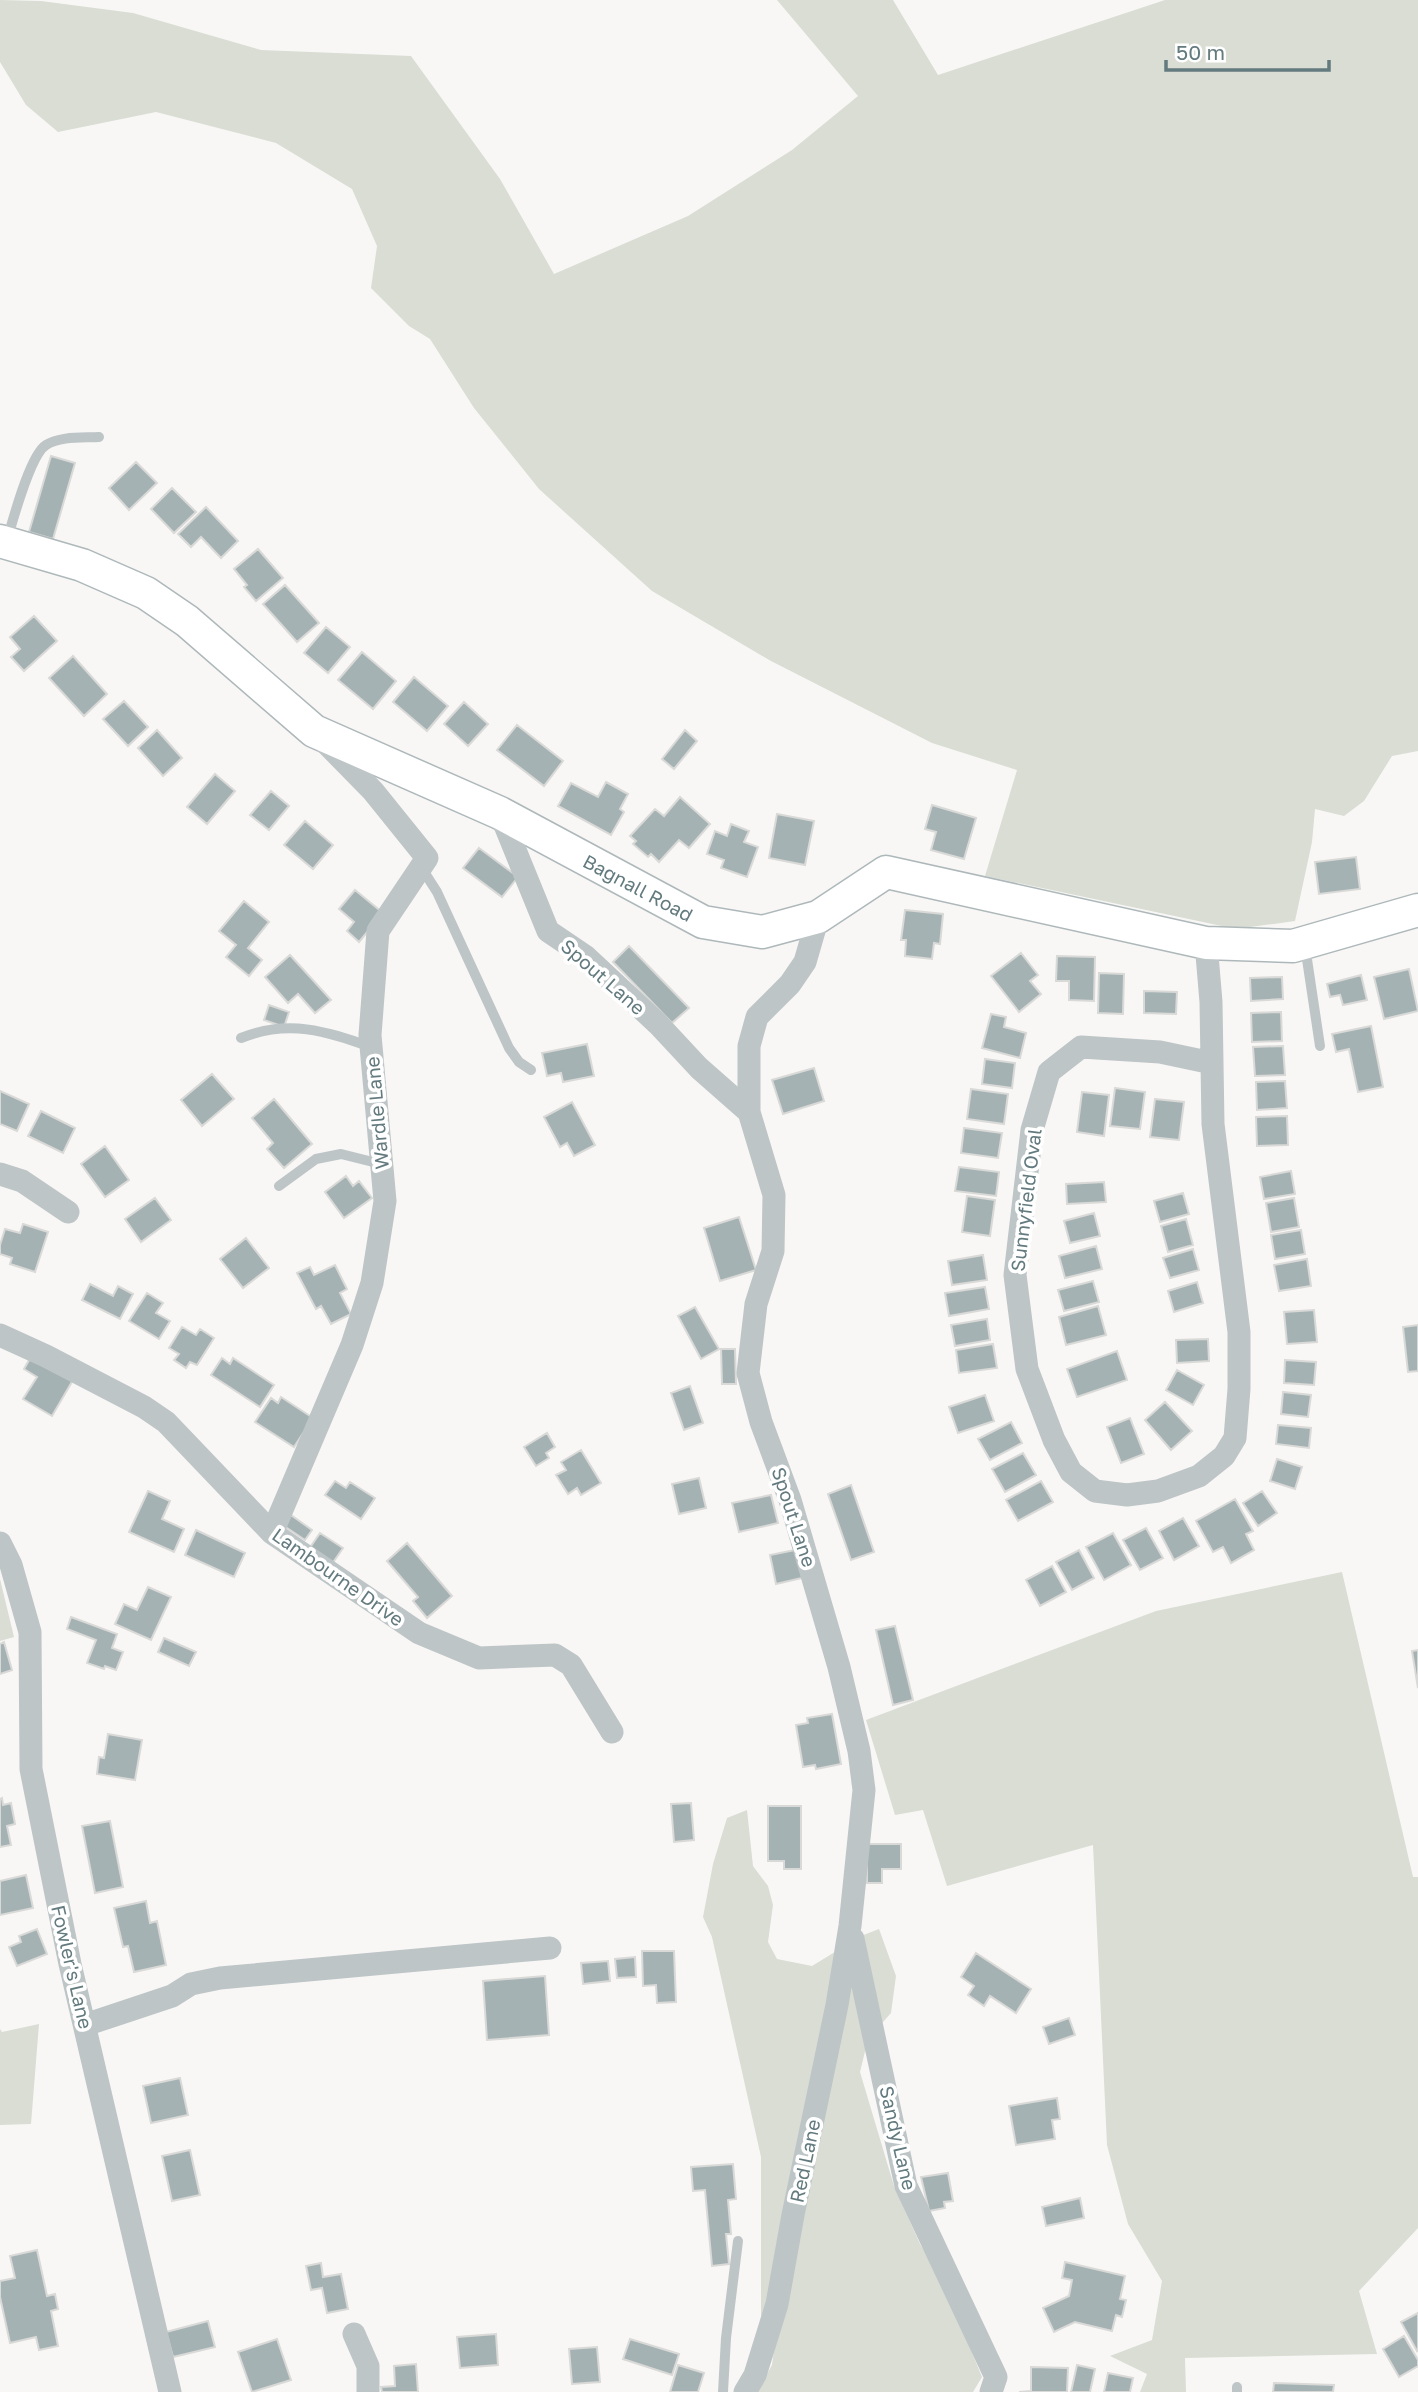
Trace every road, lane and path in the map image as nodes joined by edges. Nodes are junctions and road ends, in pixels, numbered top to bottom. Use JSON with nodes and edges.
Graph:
{"nodes":[{"id":1,"x":99,"y":437,"type":"dead end"},
{"id":2,"x":3,"y":542,"type":"edge"},
{"id":3,"x":314,"y":731,"type":"junction"},
{"id":4,"x":500,"y":813,"type":"junction"},
{"id":5,"x":421,"y":867,"type":"junction"},
{"id":6,"x":1418,"y":910,"type":"edge"},
{"id":7,"x":818,"y":917,"type":"junction"},
{"id":8,"x":1206,"y":943,"type":"junction"},
{"id":9,"x":1304,"y":943,"type":"junction"},
{"id":10,"x":242,"y":1038,"type":"dead end"},
{"id":11,"x":1320,"y":1046,"type":"dead end"},
{"id":12,"x":371,"y":1047,"type":"junction"},
{"id":13,"x":1212,"y":1063,"type":"junction"},
{"id":14,"x":531,"y":1070,"type":"dead end"},
{"id":15,"x":749,"y":1112,"type":"junction"},
{"id":16,"x":382,"y":1164,"type":"junction"},
{"id":17,"x":0,"y":1174,"type":"edge"},
{"id":18,"x":279,"y":1186,"type":"dead end"},
{"id":19,"x":68,"y":1212,"type":"dead end"},
{"id":20,"x":0,"y":1335,"type":"edge"},
{"id":21,"x":272,"y":1533,"type":"junction"},
{"id":22,"x":0,"y":1544,"type":"edge"},
{"id":23,"x":612,"y":1732,"type":"dead end"},
{"id":24,"x":850,"y":1926,"type":"junction"},
{"id":25,"x":550,"y":1948,"type":"dead end"},
{"id":26,"x":85,"y":2025,"type":"junction"},
{"id":27,"x":738,"y":2241,"type":"dead end"},
{"id":28,"x":355,"y":2334,"type":"dead end"},
{"id":29,"x":993,"y":2385,"type":"edge"},
{"id":30,"x":169,"y":2391,"type":"edge"},
{"id":31,"x":368,"y":2392,"type":"edge"},
{"id":32,"x":723,"y":2392,"type":"edge"},
{"id":33,"x":745,"y":2392,"type":"edge"}],
"edges":[{"from":1,"to":2,"type":"lane"},
{"from":2,"to":3,"type":"street","name":"Bagnall Road"},
{"from":3,"to":4,"type":"street","name":"Bagnall Road"},
{"from":3,"to":5,"type":"street"},
{"from":4,"to":7,"type":"street","name":"Bagnall Road"},
{"from":4,"to":15,"type":"street","name":"Spout Lane"},
{"from":5,"to":12,"type":"street","name":"Wardle Lane"},
{"from":5,"to":14,"type":"lane"},
{"from":6,"to":9,"type":"street","name":"Bagnall Road"},
{"from":7,"to":8,"type":"street","name":"Bagnall Road"},
{"from":7,"to":15,"type":"street","name":"Spout Lane"},
{"from":8,"to":9,"type":"street","name":"Bagnall Road"},
{"from":8,"to":13,"type":"street","name":"Sunnyfield Oval"},
{"from":9,"to":11,"type":"lane"},
{"from":10,"to":12,"type":"lane"},
{"from":12,"to":16,"type":"street","name":"Wardle Lane"},
{"from":13,"to":13,"type":"street","name":"Sunnyfield Oval"},
{"from":15,"to":24,"type":"street","name":"Spout Lane"},
{"from":16,"to":18,"type":"lane"},
{"from":16,"to":21,"type":"street","name":"Wardle Lane"},
{"from":17,"to":19,"type":"street"},
{"from":20,"to":21,"type":"street","name":"Lambourne Drive"},
{"from":21,"to":23,"type":"street","name":"Lambourne Drive"},
{"from":22,"to":26,"type":"street","name":"Fowler's Lane"},
{"from":24,"to":29,"type":"street","name":"Sandy Lane"},
{"from":24,"to":33,"type":"street","name":"Red Lane"},
{"from":25,"to":26,"type":"street"},
{"from":26,"to":30,"type":"street","name":"Fowler's Lane"},
{"from":27,"to":32,"type":"lane"},
{"from":28,"to":31,"type":"street"}]}
